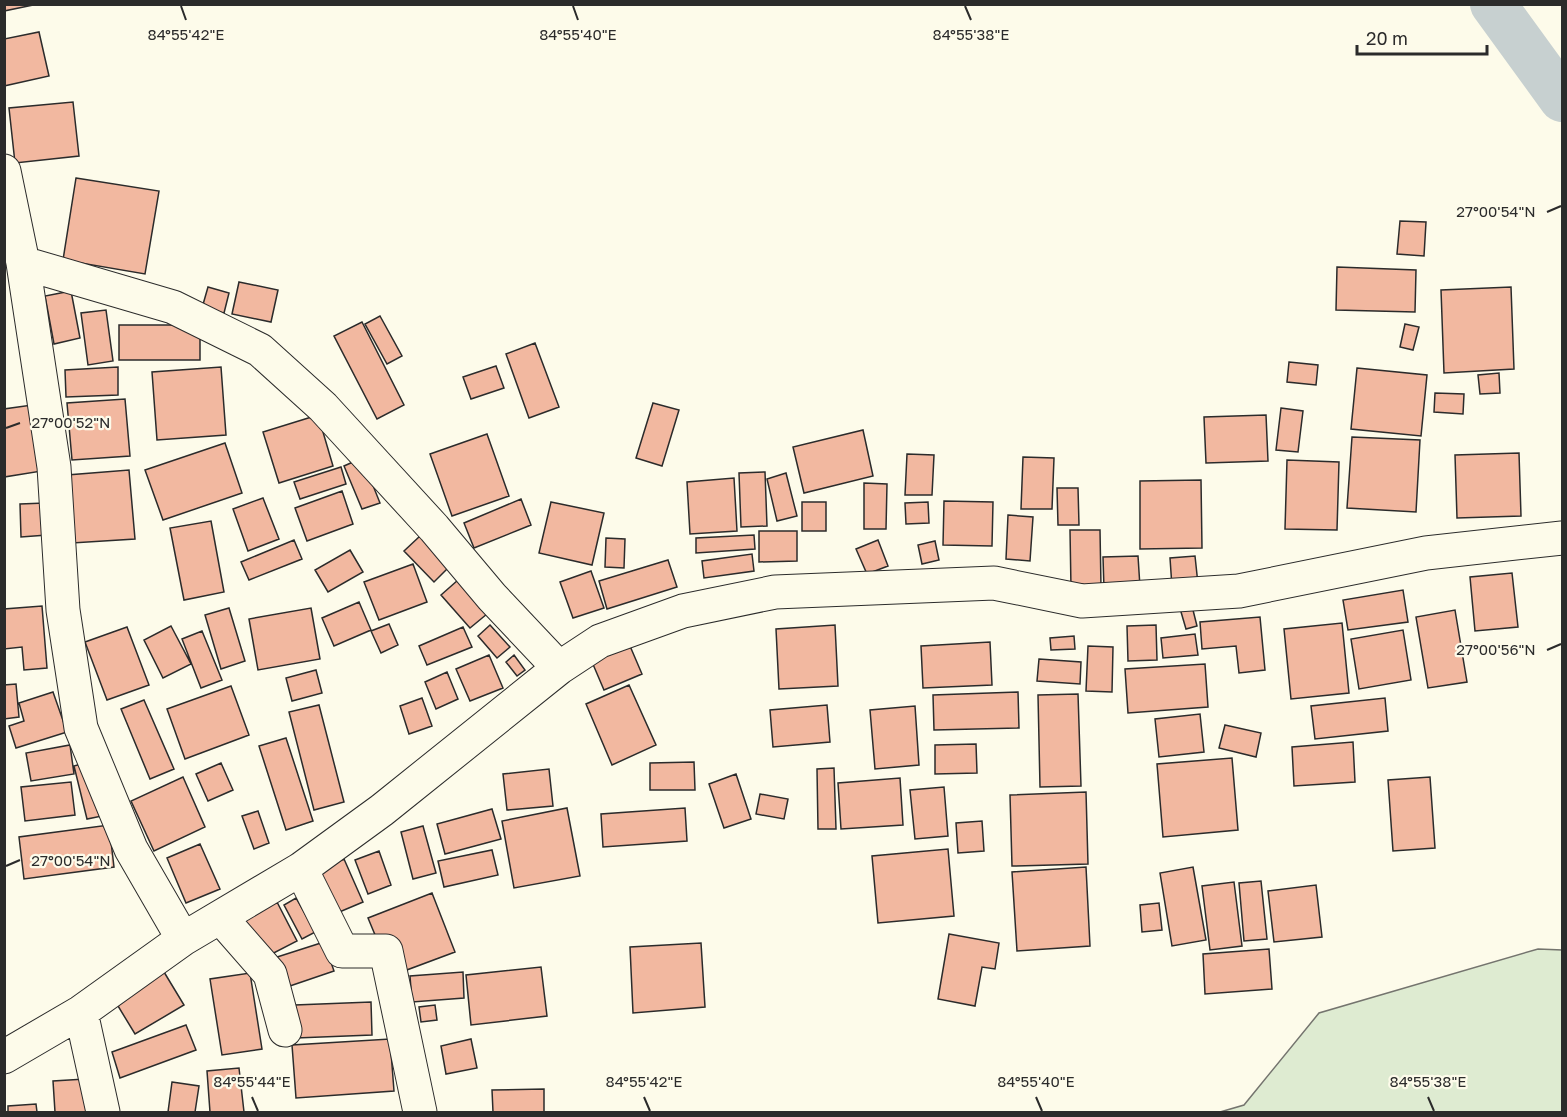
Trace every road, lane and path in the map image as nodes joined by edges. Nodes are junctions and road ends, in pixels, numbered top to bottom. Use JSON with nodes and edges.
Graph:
{"nodes":[{"id":1,"x":4,"y":171,"type":"edge"},
{"id":2,"x":23,"y":263,"type":"junction"},
{"id":3,"x":1563,"y":538,"type":"edge"},
{"id":4,"x":559,"y":668,"type":"junction"},
{"id":5,"x":301,"y":869,"type":"junction"},
{"id":6,"x":220,"y":918,"type":"junction"},
{"id":7,"x":183,"y":939,"type":"junction"},
{"id":8,"x":81,"y":1011,"type":"junction"},
{"id":9,"x":285,"y":1030,"type":"dead end"},
{"id":10,"x":4,"y":1057,"type":"edge"},
{"id":11,"x":103,"y":1113,"type":"edge"},
{"id":12,"x":420,"y":1113,"type":"edge"}],
"edges":[{"from":1,"to":2,"type":"street"},
{"from":2,"to":4,"type":"street"},
{"from":2,"to":7,"type":"street"},
{"from":3,"to":4,"type":"street"},
{"from":4,"to":5,"type":"street"},
{"from":5,"to":6,"type":"street"},
{"from":5,"to":12,"type":"street"},
{"from":6,"to":7,"type":"street"},
{"from":6,"to":9,"type":"street"},
{"from":7,"to":8,"type":"street"},
{"from":8,"to":10,"type":"street"},
{"from":8,"to":11,"type":"street"}]}
